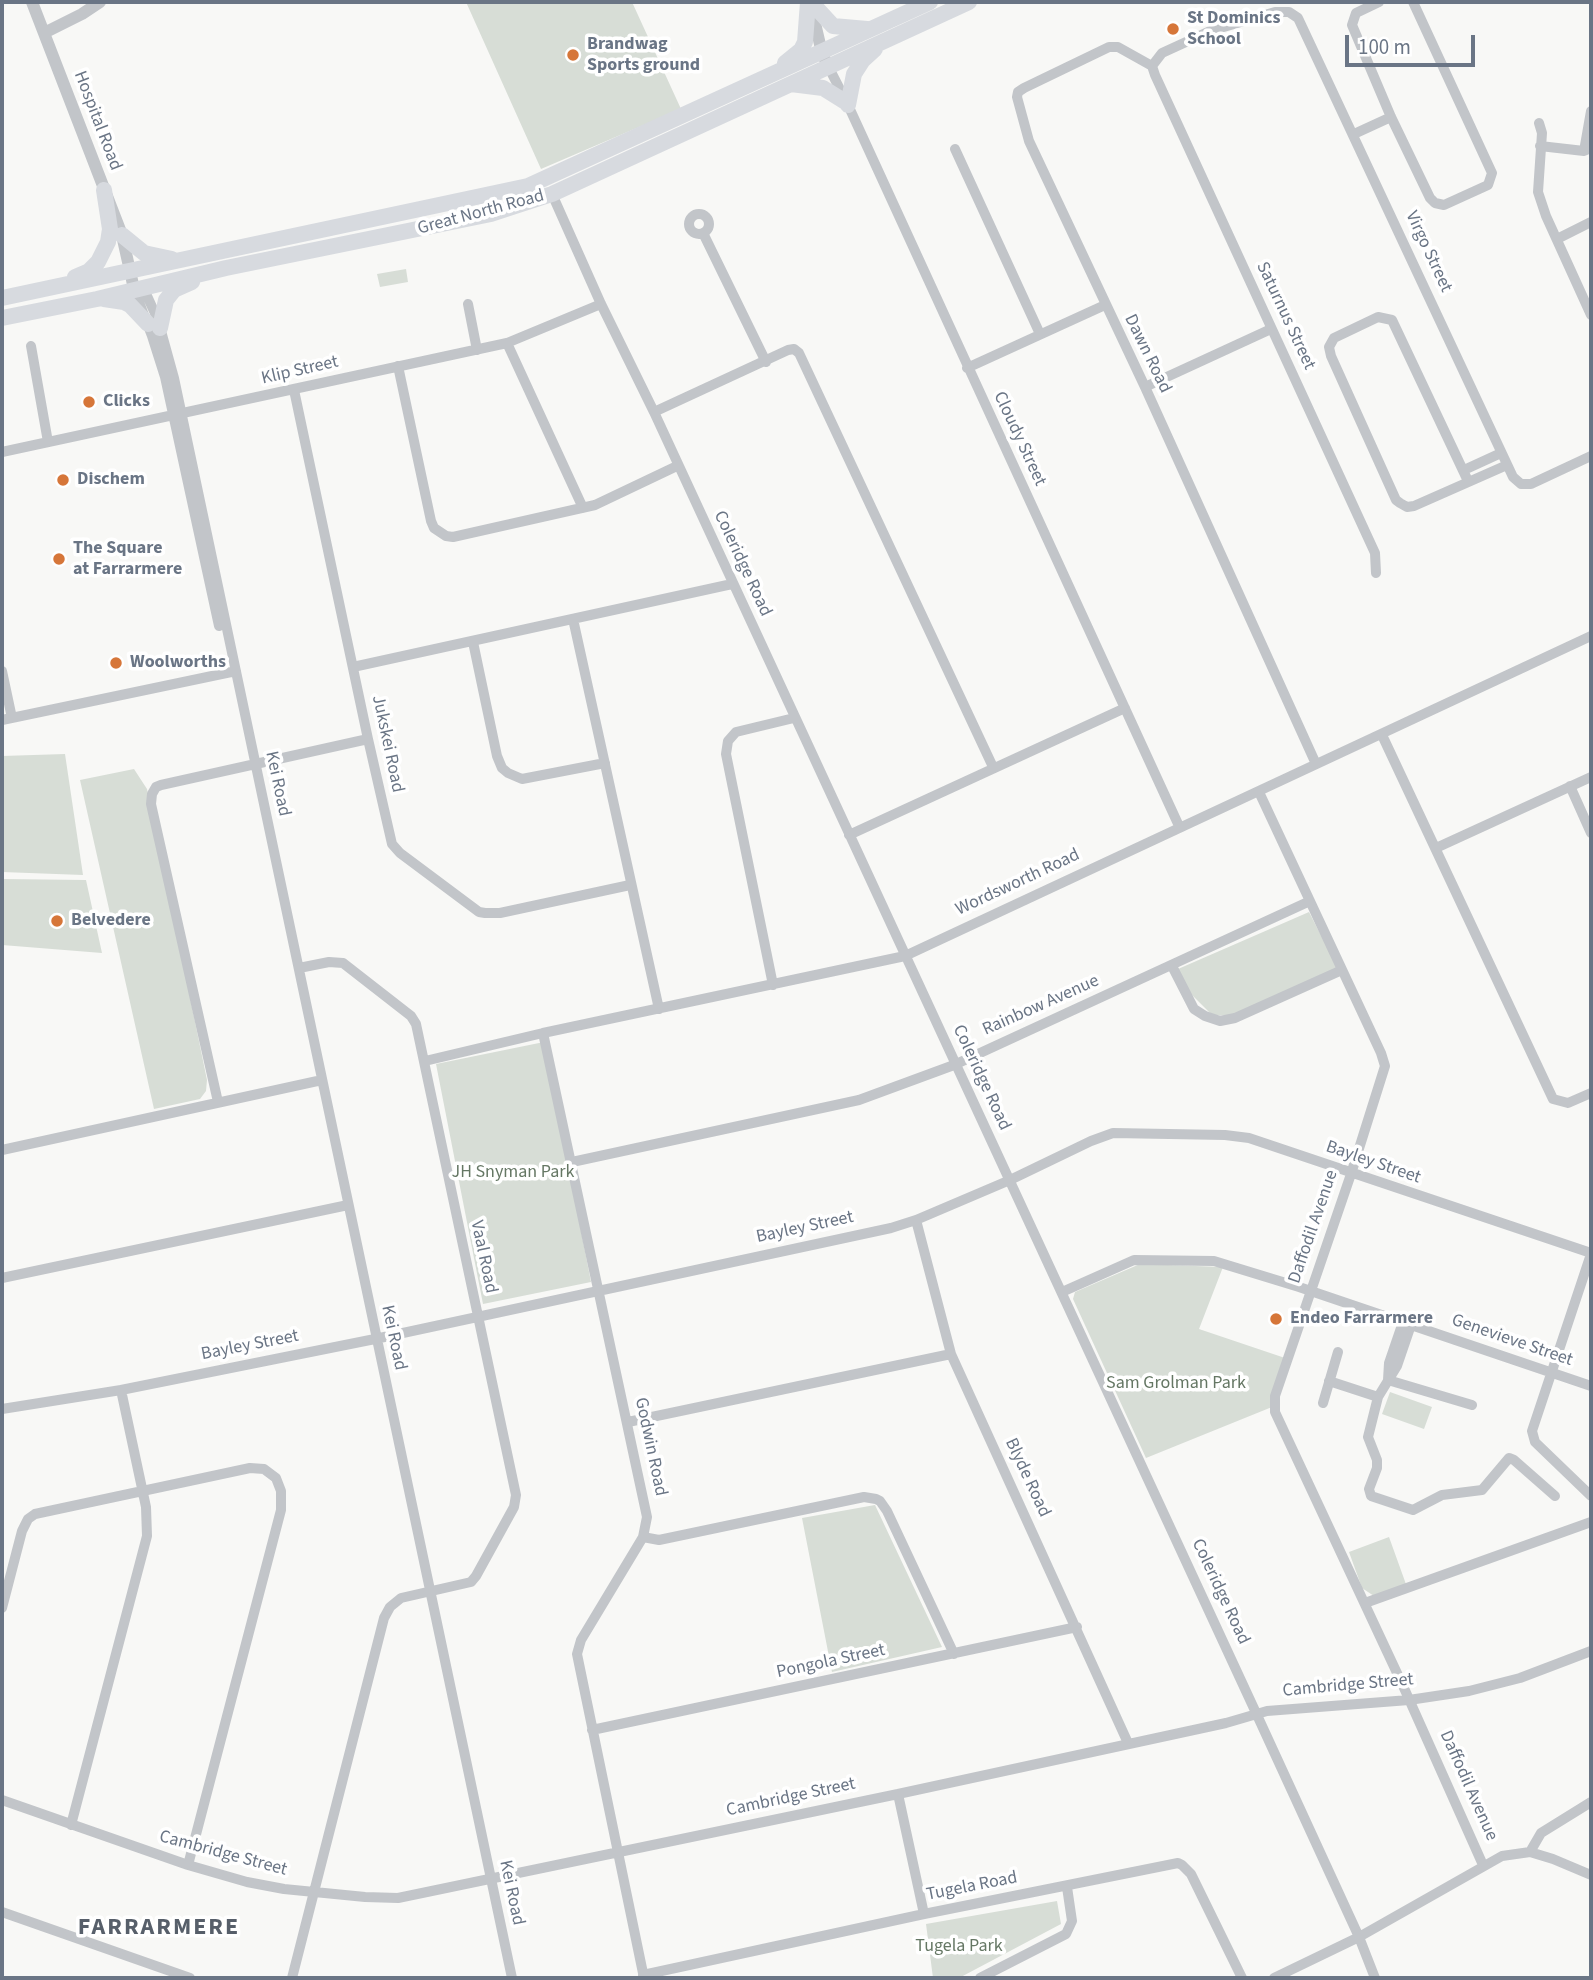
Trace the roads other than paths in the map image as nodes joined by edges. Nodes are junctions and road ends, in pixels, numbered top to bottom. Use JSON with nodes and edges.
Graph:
{"nodes":[{"id":1,"x":32,"y":2,"type":"edge"},
{"id":2,"x":100,"y":2,"type":"edge"},
{"id":3,"x":810,"y":2,"type":"edge"},
{"id":4,"x":930,"y":2,"type":"edge"},
{"id":5,"x":969,"y":2,"type":"edge"},
{"id":6,"x":1379,"y":2,"type":"edge"},
{"id":7,"x":1413,"y":2,"type":"edge"},
{"id":8,"x":44,"y":33,"type":"junction"},
{"id":9,"x":878,"y":36,"type":"junction"},
{"id":10,"x":825,"y":59,"type":"junction"},
{"id":11,"x":1154,"y":71,"type":"junction"},
{"id":12,"x":770,"y":77,"type":"junction"},
{"id":13,"x":790,"y":84,"type":"junction"},
{"id":14,"x":847,"y":104,"type":"junction"},
{"id":15,"x":1591,"y":111,"type":"edge"},
{"id":16,"x":1391,"y":117,"type":"junction"},
{"id":17,"x":1539,"y":123,"type":"dead end"},
{"id":18,"x":1354,"y":134,"type":"junction"},
{"id":19,"x":1540,"y":146,"type":"junction"},
{"id":20,"x":955,"y":149,"type":"dead end"},
{"id":21,"x":1588,"y":149,"type":"edge"},
{"id":22,"x":104,"y":190,"type":"junction"},
{"id":23,"x":552,"y":194,"type":"junction"},
{"id":24,"x":1591,"y":222,"type":"edge"},
{"id":25,"x":703,"y":233,"type":"dead end"},
{"id":26,"x":122,"y":235,"type":"junction"},
{"id":27,"x":1556,"y":239,"type":"junction"},
{"id":28,"x":178,"y":261,"type":"junction"},
{"id":29,"x":226,"y":268,"type":"junction"},
{"id":30,"x":134,"y":271,"type":"junction"},
{"id":31,"x":57,"y":286,"type":"junction"},
{"id":32,"x":139,"y":288,"type":"junction"},
{"id":33,"x":2,"y":298,"type":"edge"},
{"id":34,"x":97,"y":299,"type":"junction"},
{"id":35,"x":468,"y":304,"type":"dead end"},
{"id":36,"x":601,"y":304,"type":"junction"},
{"id":37,"x":1105,"y":305,"type":"junction"},
{"id":38,"x":1591,"y":315,"type":"edge"},
{"id":39,"x":2,"y":318,"type":"edge"},
{"id":40,"x":154,"y":326,"type":"junction"},
{"id":41,"x":1271,"y":329,"type":"junction"},
{"id":42,"x":1040,"y":334,"type":"junction"},
{"id":43,"x":507,"y":343,"type":"junction"},
{"id":44,"x":31,"y":346,"type":"dead end"},
{"id":45,"x":477,"y":350,"type":"junction"},
{"id":46,"x":766,"y":362,"type":"junction"},
{"id":47,"x":398,"y":366,"type":"junction"},
{"id":48,"x":967,"y":368,"type":"junction"},
{"id":49,"x":1145,"y":387,"type":"junction"},
{"id":50,"x":294,"y":390,"type":"junction"},
{"id":51,"x":654,"y":412,"type":"junction"},
{"id":52,"x":177,"y":414,"type":"junction"},
{"id":53,"x":48,"y":442,"type":"junction"},
{"id":54,"x":2,"y":452,"type":"edge"},
{"id":55,"x":1502,"y":453,"type":"junction"},
{"id":56,"x":1591,"y":456,"type":"edge"},
{"id":57,"x":1507,"y":465,"type":"junction"},
{"id":58,"x":677,"y":466,"type":"junction"},
{"id":59,"x":1466,"y":475,"type":"junction"},
{"id":60,"x":583,"y":508,"type":"junction"},
{"id":61,"x":1376,"y":573,"type":"dead end"},
{"id":62,"x":732,"y":584,"type":"junction"},
{"id":63,"x":573,"y":619,"type":"junction"},
{"id":64,"x":1591,"y":636,"type":"edge"},
{"id":65,"x":472,"y":642,"type":"junction"},
{"id":66,"x":354,"y":667,"type":"junction"},
{"id":67,"x":2,"y":671,"type":"edge"},
{"id":68,"x":233,"y":672,"type":"junction"},
{"id":69,"x":1125,"y":708,"type":"junction"},
{"id":70,"x":794,"y":718,"type":"junction"},
{"id":71,"x":7,"y":719,"type":"edge"},
{"id":72,"x":1382,"y":735,"type":"junction"},
{"id":73,"x":368,"y":739,"type":"junction"},
{"id":74,"x":254,"y":763,"type":"junction"},
{"id":75,"x":606,"y":763,"type":"junction"},
{"id":76,"x":1317,"y":764,"type":"junction"},
{"id":77,"x":993,"y":767,"type":"junction"},
{"id":78,"x":1591,"y":776,"type":"edge"},
{"id":79,"x":1570,"y":786,"type":"junction"},
{"id":80,"x":1259,"y":792,"type":"junction"},
{"id":81,"x":1179,"y":826,"type":"junction"},
{"id":82,"x":1591,"y":833,"type":"edge"},
{"id":83,"x":849,"y":835,"type":"junction"},
{"id":84,"x":1436,"y":848,"type":"junction"},
{"id":85,"x":630,"y":885,"type":"junction"},
{"id":86,"x":1310,"y":901,"type":"junction"},
{"id":87,"x":905,"y":956,"type":"junction"},
{"id":88,"x":1172,"y":966,"type":"junction"},
{"id":89,"x":299,"y":968,"type":"junction"},
{"id":90,"x":1342,"y":970,"type":"junction"},
{"id":91,"x":773,"y":985,"type":"junction"},
{"id":92,"x":659,"y":1009,"type":"junction"},
{"id":93,"x":543,"y":1033,"type":"junction"},
{"id":94,"x":425,"y":1061,"type":"junction"},
{"id":95,"x":954,"y":1065,"type":"junction"},
{"id":96,"x":322,"y":1080,"type":"junction"},
{"id":97,"x":1591,"y":1093,"type":"edge"},
{"id":98,"x":218,"y":1102,"type":"junction"},
{"id":99,"x":2,"y":1150,"type":"edge"},
{"id":100,"x":572,"y":1162,"type":"junction"},
{"id":101,"x":1351,"y":1174,"type":"junction"},
{"id":102,"x":1010,"y":1180,"type":"junction"},
{"id":103,"x":348,"y":1205,"type":"junction"},
{"id":104,"x":916,"y":1220,"type":"junction"},
{"id":105,"x":1591,"y":1253,"type":"edge"},
{"id":106,"x":2,"y":1278,"type":"edge"},
{"id":107,"x":598,"y":1290,"type":"junction"},
{"id":108,"x":1311,"y":1291,"type":"junction"},
{"id":109,"x":1062,"y":1293,"type":"junction"},
{"id":110,"x":477,"y":1316,"type":"junction"},
{"id":111,"x":1407,"y":1324,"type":"junction"},
{"id":112,"x":376,"y":1339,"type":"junction"},
{"id":113,"x":1338,"y":1352,"type":"dead end"},
{"id":114,"x":951,"y":1354,"type":"junction"},
{"id":115,"x":1551,"y":1372,"type":"junction"},
{"id":116,"x":1388,"y":1380,"type":"junction"},
{"id":117,"x":1329,"y":1381,"type":"junction"},
{"id":118,"x":1591,"y":1386,"type":"edge"},
{"id":119,"x":121,"y":1390,"type":"junction"},
{"id":120,"x":1378,"y":1397,"type":"junction"},
{"id":121,"x":1322,"y":1403,"type":"dead end"},
{"id":122,"x":1472,"y":1405,"type":"dead end"},
{"id":123,"x":2,"y":1409,"type":"edge"},
{"id":124,"x":628,"y":1422,"type":"junction"},
{"id":125,"x":143,"y":1491,"type":"junction"},
{"id":126,"x":1555,"y":1496,"type":"dead end"},
{"id":127,"x":1591,"y":1496,"type":"edge"},
{"id":128,"x":1591,"y":1522,"type":"edge"},
{"id":129,"x":643,"y":1537,"type":"junction"},
{"id":130,"x":429,"y":1592,"type":"junction"},
{"id":131,"x":1366,"y":1603,"type":"junction"},
{"id":132,"x":2,"y":1608,"type":"edge"},
{"id":133,"x":1077,"y":1627,"type":"junction"},
{"id":134,"x":1591,"y":1651,"type":"edge"},
{"id":135,"x":954,"y":1654,"type":"junction"},
{"id":136,"x":1409,"y":1700,"type":"junction"},
{"id":137,"x":1257,"y":1715,"type":"junction"},
{"id":138,"x":592,"y":1730,"type":"junction"},
{"id":139,"x":1128,"y":1743,"type":"junction"},
{"id":140,"x":898,"y":1794,"type":"junction"},
{"id":141,"x":2,"y":1800,"type":"edge"},
{"id":142,"x":1591,"y":1802,"type":"edge"},
{"id":143,"x":71,"y":1825,"type":"junction"},
{"id":144,"x":617,"y":1852,"type":"junction"},
{"id":145,"x":1530,"y":1853,"type":"junction"},
{"id":146,"x":188,"y":1865,"type":"junction"},
{"id":147,"x":1483,"y":1865,"type":"junction"},
{"id":148,"x":1591,"y":1875,"type":"edge"},
{"id":149,"x":490,"y":1880,"type":"junction"},
{"id":150,"x":1067,"y":1886,"type":"junction"},
{"id":151,"x":312,"y":1892,"type":"junction"},
{"id":152,"x":2,"y":1912,"type":"edge"},
{"id":153,"x":924,"y":1914,"type":"junction"},
{"id":154,"x":1360,"y":1937,"type":"junction"},
{"id":155,"x":643,"y":1976,"type":"edge"},
{"id":156,"x":190,"y":1978,"type":"edge"},
{"id":157,"x":292,"y":1978,"type":"edge"},
{"id":158,"x":512,"y":1978,"type":"edge"},
{"id":159,"x":980,"y":1978,"type":"edge"},
{"id":160,"x":1242,"y":1978,"type":"edge"},
{"id":161,"x":1274,"y":1978,"type":"edge"},
{"id":162,"x":1375,"y":1978,"type":"edge"}],
"edges":[{"from":1,"to":8,"type":"street","name":"Hospital Road"},
{"from":2,"to":8,"type":"street"},
{"from":3,"to":9,"type":"main road"},
{"from":3,"to":10,"type":"street"},
{"from":3,"to":12,"type":"main road"},
{"from":4,"to":9,"type":"main road","name":"Great North Road"},
{"from":5,"to":9,"type":"main road","name":"Great North Road"},
{"from":6,"to":16,"type":"street"},
{"from":7,"to":16,"type":"street"},
{"from":8,"to":22,"type":"street","name":"Hospital Road"},
{"from":9,"to":10,"type":"main road","name":"Great North Road"},
{"from":9,"to":14,"type":"main road"},
{"from":10,"to":12,"type":"main road","name":"Great North Road"},
{"from":10,"to":13,"type":"main road","name":"Great North Road"},
{"from":10,"to":14,"type":"street","name":"Cloudy Street"},
{"from":11,"to":18,"type":"street","name":"Virgo Street"},
{"from":11,"to":37,"type":"street","name":"Dawn Road"},
{"from":11,"to":41,"type":"street","name":"Saturnus Street"},
{"from":12,"to":28,"type":"main road","name":"Great North Road"},
{"from":13,"to":14,"type":"main road"},
{"from":13,"to":23,"type":"main road","name":"Great North Road"},
{"from":14,"to":48,"type":"street","name":"Cloudy Street"},
{"from":15,"to":21,"type":"street"},
{"from":16,"to":18,"type":"street"},
{"from":17,"to":19,"type":"street"},
{"from":18,"to":55,"type":"street","name":"Virgo Street"},
{"from":19,"to":21,"type":"street"},
{"from":19,"to":27,"type":"street"},
{"from":20,"to":42,"type":"street"},
{"from":22,"to":26,"type":"street","name":"Hospital Road"},
{"from":22,"to":31,"type":"main road"},
{"from":23,"to":29,"type":"main road","name":"Great North Road"},
{"from":23,"to":36,"type":"street","name":"Coleridge Road"},
{"from":24,"to":27,"type":"street"},
{"from":25,"to":46,"type":"street"},
{"from":26,"to":28,"type":"main road"},
{"from":26,"to":30,"type":"street","name":"Hospital Road"},
{"from":27,"to":38,"type":"street"},
{"from":28,"to":30,"type":"main road","name":"Great North Road"},
{"from":29,"to":32,"type":"main road","name":"Great North Road"},
{"from":29,"to":40,"type":"main road"},
{"from":30,"to":31,"type":"main road","name":"Great North Road"},
{"from":30,"to":32,"type":"street","name":"Hospital Road"},
{"from":31,"to":33,"type":"main road","name":"Great North Road"},
{"from":32,"to":34,"type":"main road","name":"Great North Road"},
{"from":32,"to":40,"type":"street","name":"Kei Road"},
{"from":34,"to":39,"type":"main road","name":"Great North Road"},
{"from":34,"to":40,"type":"main road"},
{"from":35,"to":45,"type":"street"},
{"from":36,"to":43,"type":"street","name":"Klip Street"},
{"from":36,"to":51,"type":"street","name":"Coleridge Road"},
{"from":37,"to":42,"type":"street"},
{"from":37,"to":49,"type":"street","name":"Dawn Road"},
{"from":40,"to":52,"type":"street","name":"Kei Road"},
{"from":41,"to":49,"type":"street"},
{"from":41,"to":61,"type":"street","name":"Saturnus Street"},
{"from":42,"to":48,"type":"street"},
{"from":43,"to":45,"type":"street","name":"Klip Street"},
{"from":43,"to":60,"type":"street"},
{"from":44,"to":53,"type":"street"},
{"from":45,"to":47,"type":"street","name":"Klip Street"},
{"from":46,"to":51,"type":"street"},
{"from":46,"to":77,"type":"street"},
{"from":47,"to":50,"type":"street","name":"Klip Street"},
{"from":47,"to":60,"type":"street"},
{"from":48,"to":69,"type":"street","name":"Cloudy Street"},
{"from":49,"to":76,"type":"street","name":"Dawn Road"},
{"from":50,"to":52,"type":"street","name":"Klip Street"},
{"from":50,"to":66,"type":"street","name":"Jukskei Road"},
{"from":51,"to":58,"type":"street","name":"Coleridge Road"},
{"from":52,"to":53,"type":"street","name":"Klip Street"},
{"from":52,"to":68,"type":"street","name":"Kei Road"},
{"from":53,"to":54,"type":"street","name":"Klip Street"},
{"from":55,"to":57,"type":"street","name":"Virgo Street"},
{"from":55,"to":59,"type":"street"},
{"from":56,"to":57,"type":"street","name":"Virgo Street"},
{"from":57,"to":59,"type":"street"},
{"from":58,"to":60,"type":"street"},
{"from":58,"to":62,"type":"street","name":"Coleridge Road"},
{"from":59,"to":59,"type":"street"},
{"from":62,"to":63,"type":"street"},
{"from":62,"to":70,"type":"street","name":"Coleridge Road"},
{"from":63,"to":65,"type":"street"},
{"from":63,"to":75,"type":"street"},
{"from":64,"to":72,"type":"street","name":"Wordsworth Road"},
{"from":65,"to":66,"type":"street"},
{"from":65,"to":75,"type":"street"},
{"from":66,"to":73,"type":"street","name":"Jukskei Road"},
{"from":67,"to":71,"type":"street"},
{"from":68,"to":71,"type":"street"},
{"from":68,"to":74,"type":"street","name":"Kei Road"},
{"from":69,"to":77,"type":"street"},
{"from":69,"to":81,"type":"street","name":"Cloudy Street"},
{"from":70,"to":83,"type":"street","name":"Coleridge Road"},
{"from":70,"to":91,"type":"street"},
{"from":72,"to":76,"type":"street","name":"Wordsworth Road"},
{"from":72,"to":84,"type":"street"},
{"from":73,"to":74,"type":"street"},
{"from":73,"to":85,"type":"street","name":"Jukskei Road"},
{"from":74,"to":89,"type":"street","name":"Kei Road"},
{"from":74,"to":98,"type":"street"},
{"from":75,"to":85,"type":"street"},
{"from":76,"to":80,"type":"street","name":"Wordsworth Road"},
{"from":77,"to":83,"type":"street"},
{"from":78,"to":79,"type":"street"},
{"from":79,"to":82,"type":"street"},
{"from":79,"to":84,"type":"street"},
{"from":80,"to":81,"type":"street","name":"Wordsworth Road"},
{"from":80,"to":86,"type":"street","name":"Daffodil Avenue"},
{"from":81,"to":87,"type":"street","name":"Wordsworth Road"},
{"from":83,"to":87,"type":"street","name":"Coleridge Road"},
{"from":84,"to":97,"type":"street"},
{"from":85,"to":92,"type":"street"},
{"from":86,"to":88,"type":"street","name":"Rainbow Avenue"},
{"from":86,"to":90,"type":"street","name":"Daffodil Avenue"},
{"from":87,"to":91,"type":"street","name":"Wordsworth Road"},
{"from":87,"to":95,"type":"street","name":"Coleridge Road"},
{"from":88,"to":90,"type":"street"},
{"from":88,"to":95,"type":"street","name":"Rainbow Avenue"},
{"from":89,"to":94,"type":"street","name":"Vaal Road"},
{"from":89,"to":96,"type":"street","name":"Kei Road"},
{"from":90,"to":101,"type":"street","name":"Daffodil Avenue"},
{"from":91,"to":92,"type":"street","name":"Wordsworth Road"},
{"from":92,"to":93,"type":"street","name":"Wordsworth Road"},
{"from":93,"to":94,"type":"street","name":"Wordsworth Road"},
{"from":93,"to":100,"type":"street","name":"Godwin Road"},
{"from":94,"to":110,"type":"street","name":"Vaal Road"},
{"from":95,"to":100,"type":"street","name":"Rainbow Avenue"},
{"from":95,"to":102,"type":"street","name":"Coleridge Road"},
{"from":96,"to":98,"type":"street"},
{"from":96,"to":103,"type":"street","name":"Kei Road"},
{"from":98,"to":99,"type":"street"},
{"from":100,"to":107,"type":"street","name":"Godwin Road"},
{"from":101,"to":102,"type":"street","name":"Bayley Street"},
{"from":101,"to":105,"type":"street","name":"Bayley Street"},
{"from":101,"to":108,"type":"street","name":"Daffodil Avenue"},
{"from":102,"to":104,"type":"street","name":"Bayley Street"},
{"from":102,"to":109,"type":"street","name":"Coleridge Road"},
{"from":103,"to":106,"type":"street"},
{"from":103,"to":112,"type":"street","name":"Kei Road"},
{"from":104,"to":107,"type":"street","name":"Bayley Street"},
{"from":104,"to":114,"type":"street","name":"Blyde Road"},
{"from":105,"to":115,"type":"street"},
{"from":107,"to":110,"type":"street","name":"Bayley Street"},
{"from":107,"to":124,"type":"street","name":"Godwin Road"},
{"from":108,"to":109,"type":"street","name":"Genevieve Street"},
{"from":108,"to":111,"type":"street","name":"Genevieve Street"},
{"from":108,"to":131,"type":"street","name":"Daffodil Avenue"},
{"from":109,"to":137,"type":"street","name":"Coleridge Road"},
{"from":110,"to":112,"type":"street","name":"Bayley Street"},
{"from":110,"to":130,"type":"street","name":"Vaal Road"},
{"from":111,"to":115,"type":"street","name":"Genevieve Street"},
{"from":111,"to":116,"type":"street"},
{"from":112,"to":119,"type":"street","name":"Bayley Street"},
{"from":112,"to":130,"type":"street","name":"Kei Road"},
{"from":113,"to":117,"type":"street"},
{"from":114,"to":124,"type":"street"},
{"from":114,"to":133,"type":"street","name":"Blyde Road"},
{"from":115,"to":118,"type":"street","name":"Genevieve Street"},
{"from":115,"to":127,"type":"street"},
{"from":116,"to":120,"type":"street"},
{"from":116,"to":122,"type":"street"},
{"from":117,"to":120,"type":"street"},
{"from":117,"to":121,"type":"street"},
{"from":119,"to":123,"type":"street","name":"Bayley Street"},
{"from":119,"to":125,"type":"street"},
{"from":120,"to":126,"type":"street"},
{"from":124,"to":129,"type":"street","name":"Godwin Road"},
{"from":125,"to":132,"type":"street"},
{"from":125,"to":143,"type":"street"},
{"from":125,"to":146,"type":"street"},
{"from":128,"to":131,"type":"street"},
{"from":129,"to":135,"type":"street"},
{"from":129,"to":138,"type":"street","name":"Godwin Road"},
{"from":130,"to":149,"type":"street","name":"Kei Road"},
{"from":130,"to":151,"type":"street","name":"Vaal Road"},
{"from":131,"to":136,"type":"street","name":"Daffodil Avenue"},
{"from":133,"to":135,"type":"street","name":"Pongola Street"},
{"from":133,"to":139,"type":"street","name":"Blyde Road"},
{"from":134,"to":136,"type":"street","name":"Cambridge Street"},
{"from":135,"to":138,"type":"street","name":"Pongola Street"},
{"from":136,"to":137,"type":"street","name":"Cambridge Street"},
{"from":136,"to":147,"type":"street","name":"Daffodil Avenue"},
{"from":137,"to":139,"type":"street","name":"Cambridge Street"},
{"from":137,"to":154,"type":"street","name":"Coleridge Road"},
{"from":138,"to":144,"type":"street","name":"Godwin Road"},
{"from":139,"to":140,"type":"street","name":"Cambridge Street"},
{"from":140,"to":144,"type":"street","name":"Cambridge Street"},
{"from":140,"to":153,"type":"street"},
{"from":141,"to":143,"type":"street","name":"Cambridge Street"},
{"from":142,"to":145,"type":"street"},
{"from":143,"to":146,"type":"street","name":"Cambridge Street"},
{"from":144,"to":149,"type":"street","name":"Cambridge Street"},
{"from":144,"to":155,"type":"street","name":"Godwin Road"},
{"from":145,"to":147,"type":"street"},
{"from":145,"to":148,"type":"street"},
{"from":146,"to":151,"type":"street","name":"Cambridge Street"},
{"from":147,"to":154,"type":"street"},
{"from":149,"to":151,"type":"street","name":"Cambridge Street"},
{"from":149,"to":158,"type":"street","name":"Kei Road"},
{"from":150,"to":153,"type":"street","name":"Tugela Road"},
{"from":150,"to":159,"type":"street"},
{"from":150,"to":160,"type":"street","name":"Tugela Road"},
{"from":151,"to":157,"type":"street","name":"Vaal Road"},
{"from":152,"to":156,"type":"street"},
{"from":153,"to":155,"type":"street","name":"Tugela Road"},
{"from":154,"to":161,"type":"street"},
{"from":154,"to":162,"type":"street","name":"Coleridge Road"}]}
